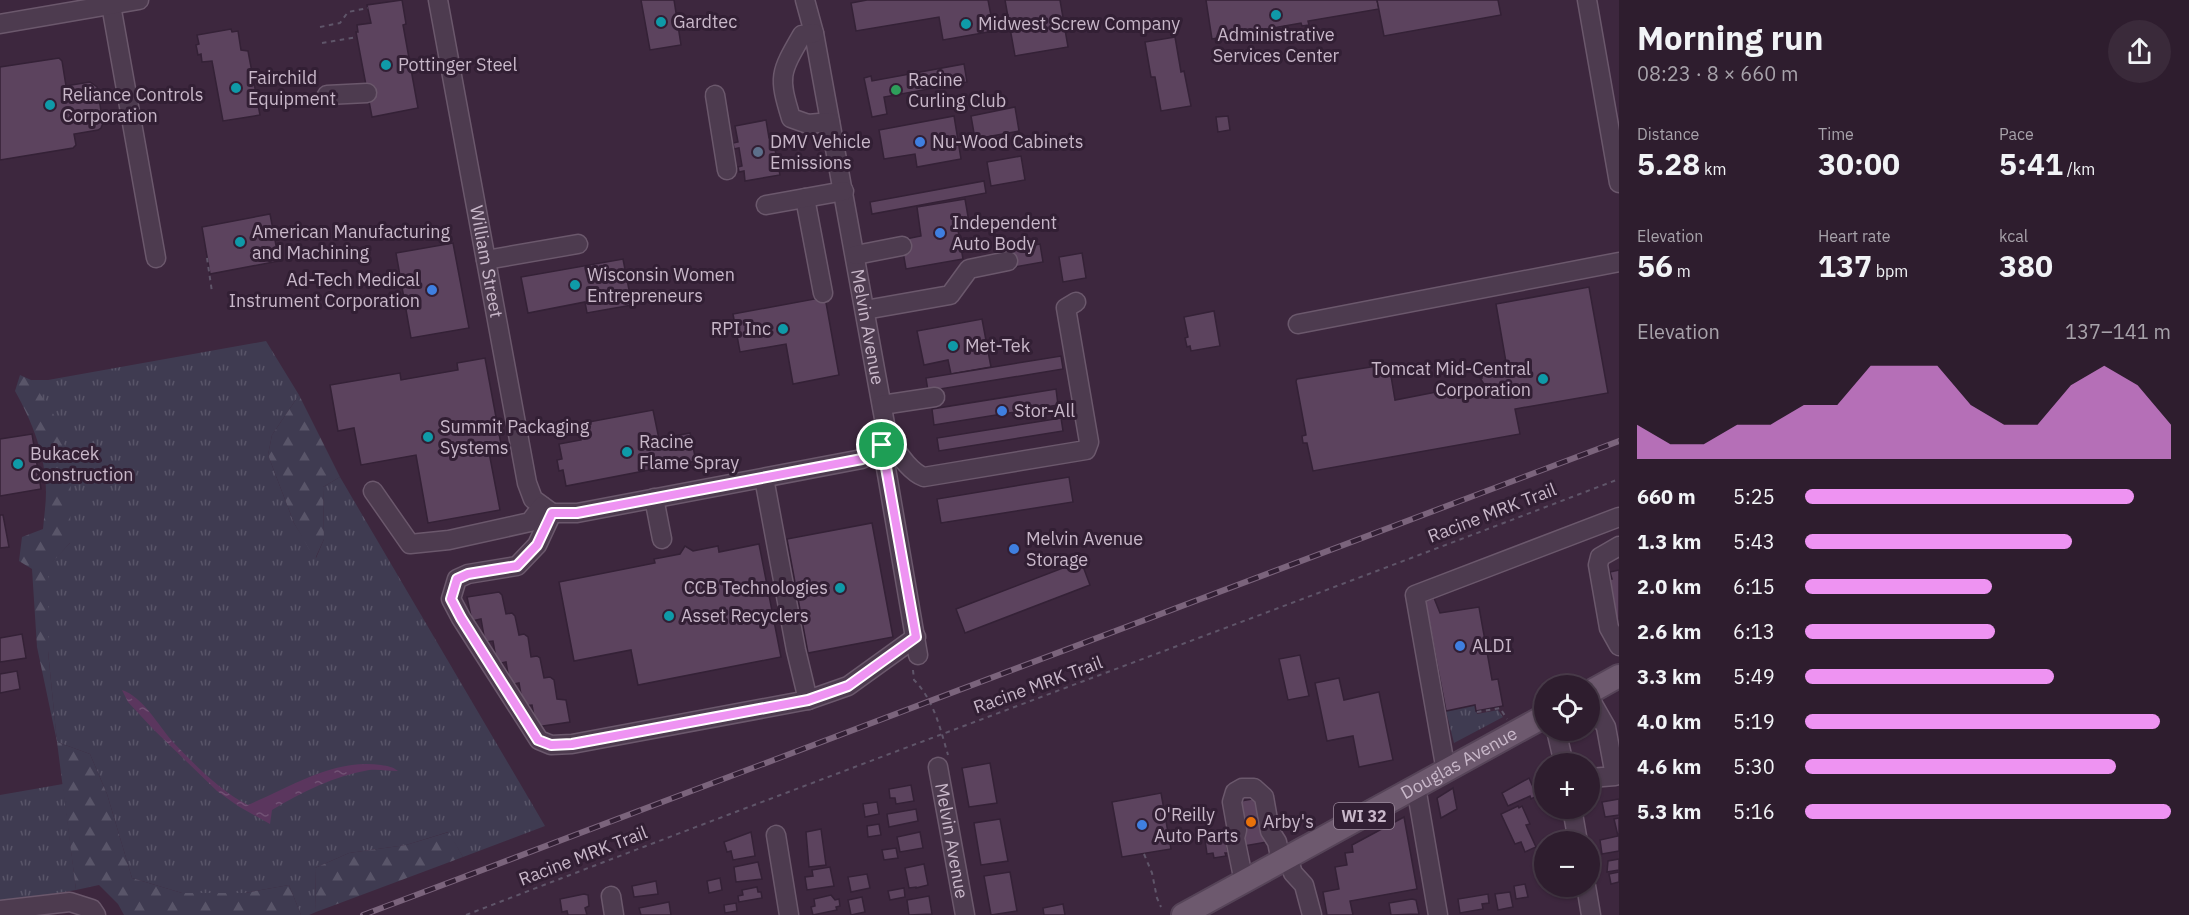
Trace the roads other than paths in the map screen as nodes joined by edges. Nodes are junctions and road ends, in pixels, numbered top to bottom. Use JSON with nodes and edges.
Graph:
{"nodes":[{"id":1,"x":139,"y":0,"type":"edge"},
{"id":2,"x":438,"y":0,"type":"edge"},
{"id":3,"x":805,"y":0,"type":"edge"},
{"id":4,"x":1587,"y":0,"type":"edge"},
{"id":5,"x":111,"y":5,"type":"junction"},
{"id":6,"x":0,"y":24,"type":"edge"},
{"id":7,"x":814,"y":33,"type":"junction"},
{"id":8,"x":368,"y":93,"type":"dead end"},
{"id":9,"x":715,"y":95,"type":"dead end"},
{"id":10,"x":327,"y":96,"type":"dead end"},
{"id":11,"x":831,"y":122,"type":"junction"},
{"id":12,"x":728,"y":170,"type":"dead end"},
{"id":13,"x":1619,"y":183,"type":"edge"},
{"id":14,"x":844,"y":191,"type":"junction"},
{"id":15,"x":805,"y":198,"type":"junction"},
{"id":16,"x":766,"y":205,"type":"dead end"},
{"id":17,"x":578,"y":244,"type":"dead end"},
{"id":18,"x":902,"y":246,"type":"dead end"},
{"id":19,"x":856,"y":255,"type":"junction"},
{"id":20,"x":156,"y":258,"type":"dead end"},
{"id":21,"x":486,"y":260,"type":"junction"},
{"id":22,"x":1008,"y":261,"type":"dead end"},
{"id":23,"x":1619,"y":262,"type":"edge"},
{"id":24,"x":823,"y":293,"type":"dead end"},
{"id":25,"x":1076,"y":302,"type":"dead end"},
{"id":26,"x":865,"y":310,"type":"junction"},
{"id":27,"x":1298,"y":324,"type":"dead end"},
{"id":28,"x":935,"y":398,"type":"dead end"},
{"id":29,"x":882,"y":405,"type":"junction"},
{"id":30,"x":883,"y":440,"type":"junction"},
{"id":31,"x":764,"y":478,"type":"junction"},
{"id":32,"x":373,"y":491,"type":"dead end"},
{"id":33,"x":654,"y":498,"type":"junction"},
{"id":34,"x":547,"y":510,"type":"junction"},
{"id":35,"x":1619,"y":517,"type":"edge"},
{"id":36,"x":662,"y":539,"type":"dead end"},
{"id":37,"x":1619,"y":546,"type":"edge"},
{"id":38,"x":1619,"y":557,"type":"edge"},
{"id":39,"x":1619,"y":646,"type":"edge"},
{"id":40,"x":1619,"y":676,"type":"edge"},
{"id":41,"x":1600,"y":686,"type":"edge"},
{"id":42,"x":808,"y":700,"type":"junction"},
{"id":43,"x":1600,"y":710,"type":"edge"},
{"id":44,"x":1534,"y":722,"type":"edge"},
{"id":45,"x":1612,"y":723,"type":"edge"},
{"id":46,"x":938,"y":767,"type":"dead end"},
{"id":47,"x":1446,"y":771,"type":"junction"},
{"id":48,"x":1600,"y":777,"type":"edge"},
{"id":49,"x":1416,"y":787,"type":"junction"},
{"id":50,"x":776,"y":835,"type":"dead end"},
{"id":51,"x":1284,"y":859,"type":"junction"},
{"id":52,"x":1244,"y":882,"type":"junction"},
{"id":53,"x":611,"y":896,"type":"dead end"},
{"id":54,"x":1588,"y":897,"type":"edge"},
{"id":55,"x":0,"y":910,"type":"edge"},
{"id":56,"x":96,"y":915,"type":"edge"},
{"id":57,"x":614,"y":915,"type":"edge"},
{"id":58,"x":789,"y":915,"type":"edge"},
{"id":59,"x":965,"y":915,"type":"edge"},
{"id":60,"x":1183,"y":915,"type":"edge"},
{"id":61,"x":1312,"y":915,"type":"edge"},
{"id":62,"x":1438,"y":915,"type":"edge"},
{"id":63,"x":1591,"y":915,"type":"edge"}],
"edges":[{"from":1,"to":5,"type":"street"},
{"from":2,"to":21,"type":"street","name":"William Street"},
{"from":3,"to":7,"type":"street","name":"Melvin Avenue"},
{"from":4,"to":13,"type":"street"},
{"from":5,"to":6,"type":"street"},
{"from":5,"to":20,"type":"street"},
{"from":7,"to":11,"type":"street","name":"Melvin Avenue"},
{"from":7,"to":11,"type":"street"},
{"from":8,"to":10,"type":"street"},
{"from":9,"to":12,"type":"street"},
{"from":11,"to":14,"type":"street","name":"Melvin Avenue"},
{"from":14,"to":15,"type":"street"},
{"from":14,"to":19,"type":"street","name":"Melvin Avenue"},
{"from":15,"to":16,"type":"street"},
{"from":15,"to":24,"type":"street"},
{"from":17,"to":21,"type":"street"},
{"from":18,"to":19,"type":"street"},
{"from":19,"to":26,"type":"street","name":"Melvin Avenue"},
{"from":21,"to":34,"type":"street","name":"William Street"},
{"from":22,"to":26,"type":"street"},
{"from":23,"to":27,"type":"street"},
{"from":25,"to":30,"type":"street"},
{"from":26,"to":29,"type":"street","name":"Melvin Avenue"},
{"from":28,"to":29,"type":"street"},
{"from":29,"to":30,"type":"street","name":"Melvin Avenue"},
{"from":30,"to":31,"type":"street"},
{"from":30,"to":42,"type":"street","name":"Melvin Avenue"},
{"from":31,"to":33,"type":"street"},
{"from":31,"to":42,"type":"street"},
{"from":32,"to":34,"type":"street"},
{"from":33,"to":34,"type":"street"},
{"from":33,"to":36,"type":"street"},
{"from":34,"to":42,"type":"street"},
{"from":35,"to":47,"type":"street"},
{"from":37,"to":39,"type":"street"},
{"from":38,"to":39,"type":"street"},
{"from":40,"to":41,"type":"main road"},
{"from":43,"to":45,"type":"street"},
{"from":44,"to":47,"type":"main road","name":"Douglas Avenue","number":"WI 32"},
{"from":45,"to":48,"type":"street"},
{"from":46,"to":59,"type":"street","name":"Melvin Avenue"},
{"from":47,"to":49,"type":"main road","name":"Douglas Avenue","number":"WI 32"},
{"from":49,"to":51,"type":"main road","name":"Douglas Avenue","number":"WI 32"},
{"from":49,"to":62,"type":"street"},
{"from":50,"to":58,"type":"street"},
{"from":51,"to":52,"type":"main road","name":"Douglas Avenue","number":"WI 32"},
{"from":51,"to":52,"type":"street"},
{"from":51,"to":61,"type":"street"},
{"from":52,"to":60,"type":"main road","name":"Douglas Avenue","number":"WI 32"},
{"from":53,"to":57,"type":"street"},
{"from":54,"to":63,"type":"street"},
{"from":55,"to":56,"type":"street"}]}
